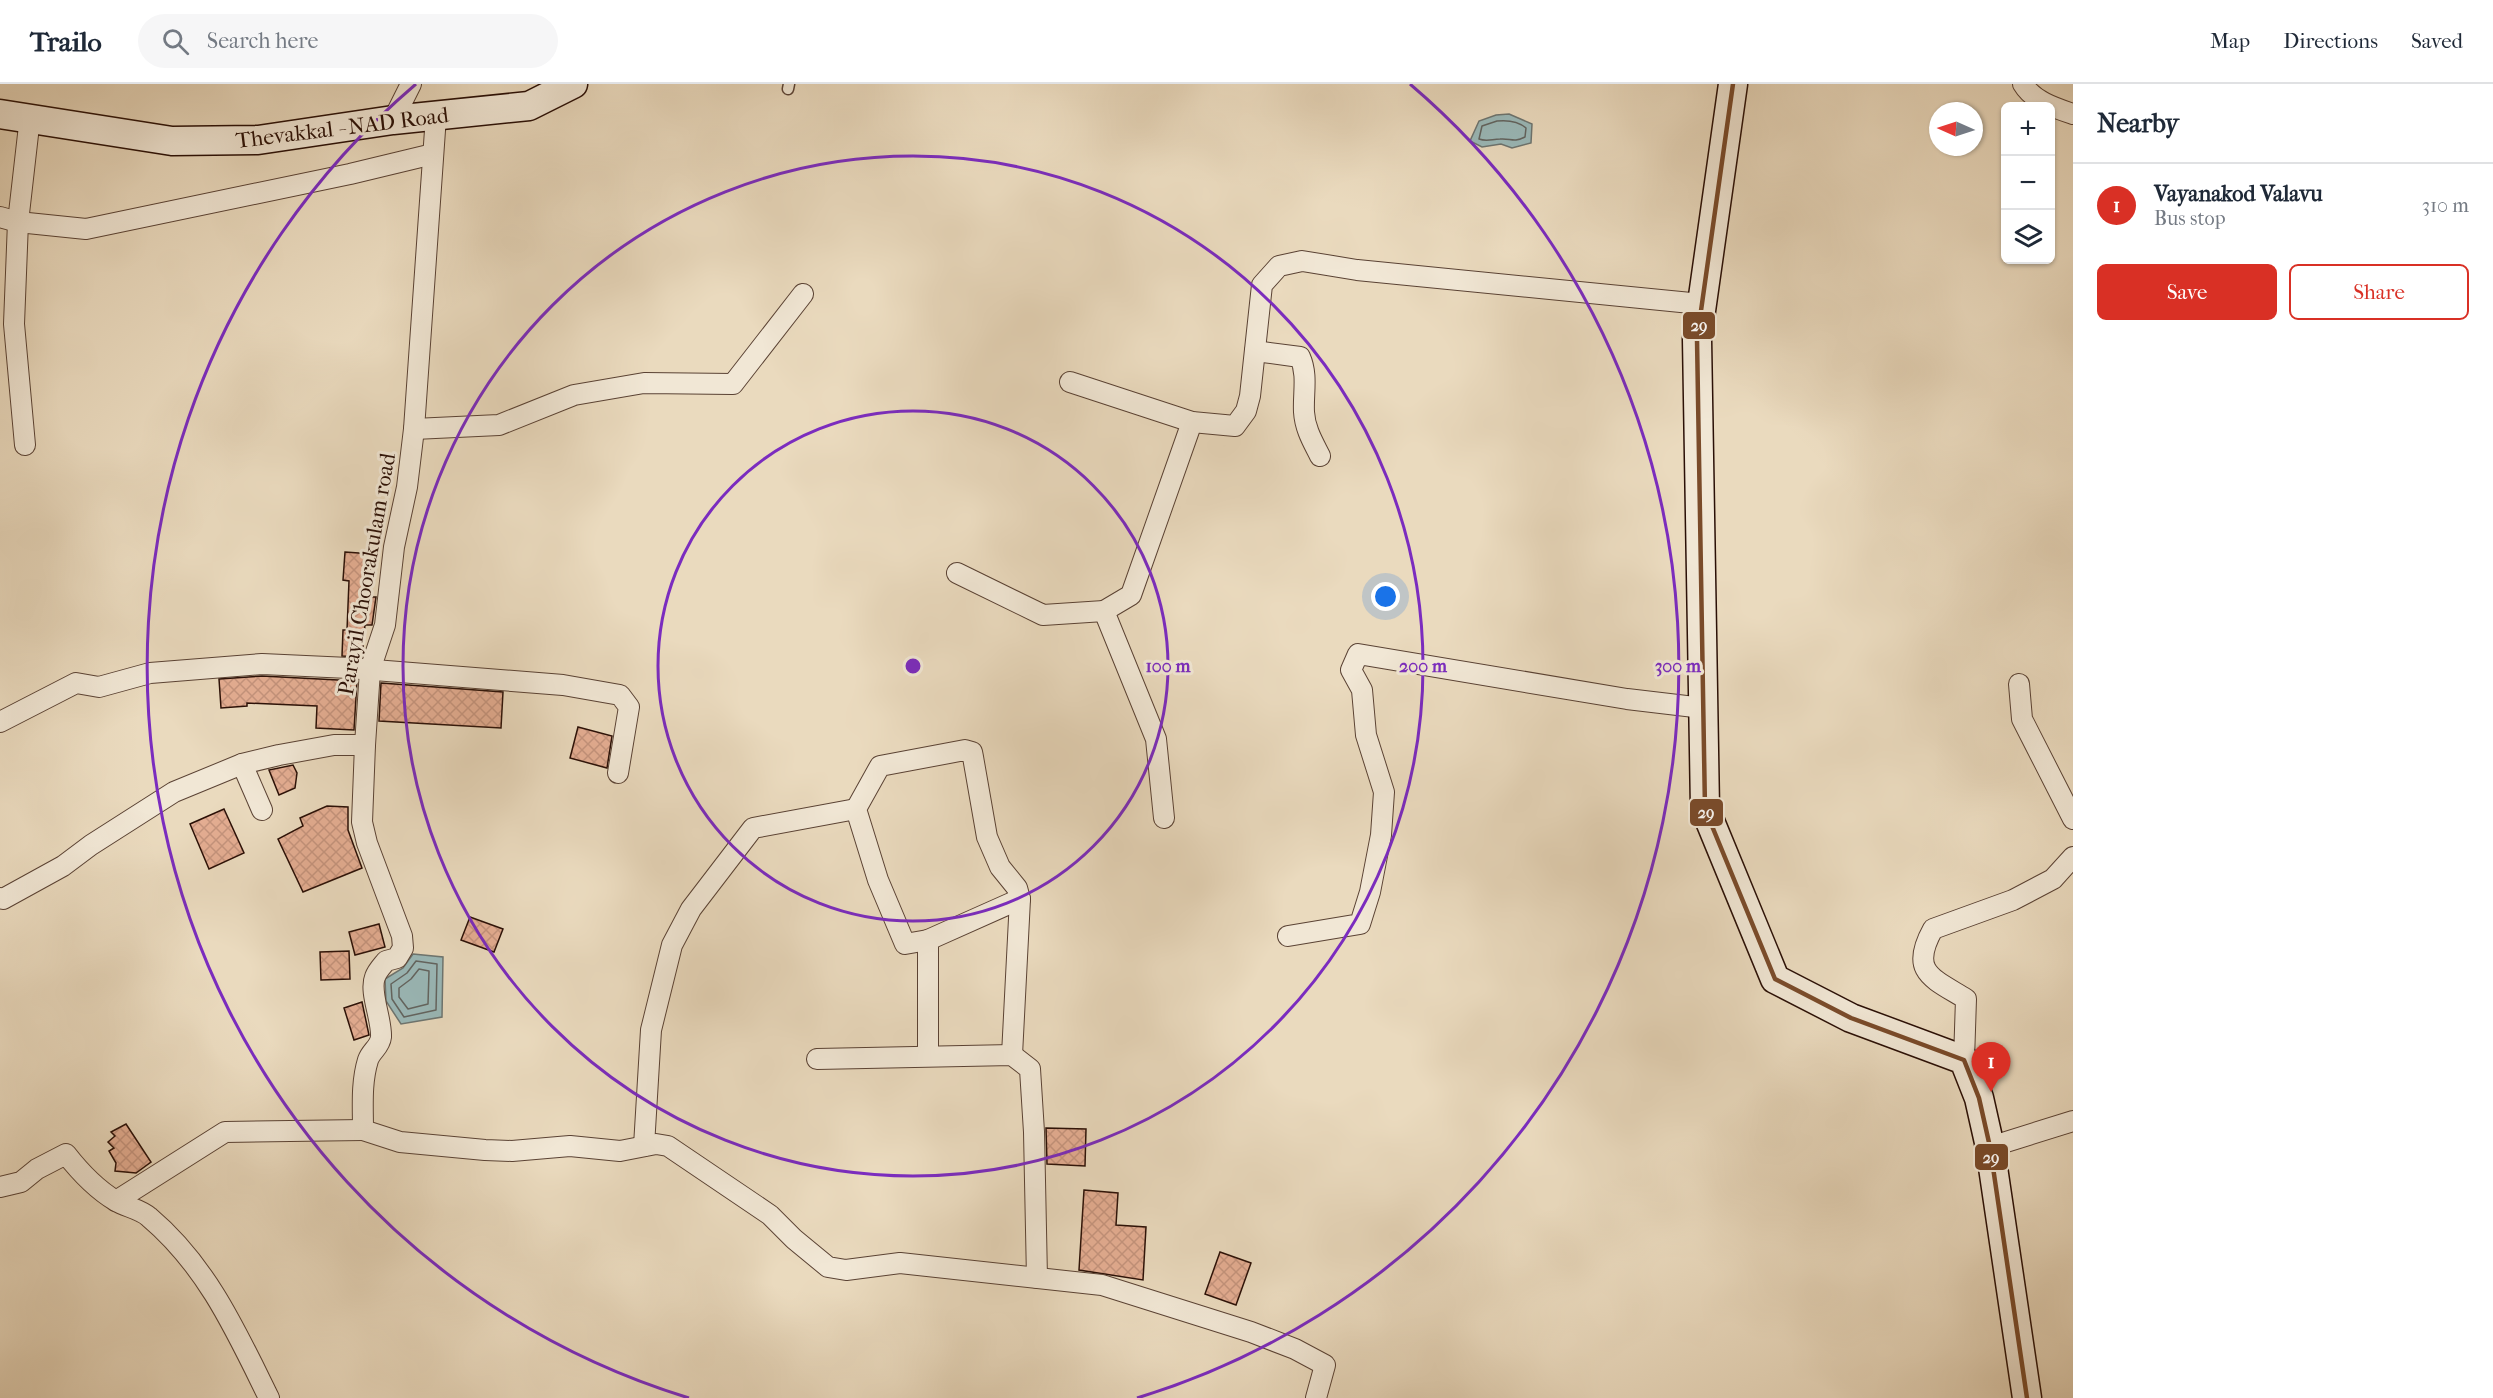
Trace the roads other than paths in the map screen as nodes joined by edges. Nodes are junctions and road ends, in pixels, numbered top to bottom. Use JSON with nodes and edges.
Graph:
{"nodes":[{"id":1,"x":411,"y":84,"type":"edge"},
{"id":2,"x":573,"y":84,"type":"edge"},
{"id":3,"x":1732,"y":84,"type":"edge"},
{"id":4,"x":2023,"y":84,"type":"edge"},
{"id":5,"x":0,"y":114,"type":"edge"},
{"id":6,"x":2073,"y":114,"type":"edge"},
{"id":7,"x":436,"y":116,"type":"junction"},
{"id":8,"x":30,"y":117,"type":"junction"},
{"id":9,"x":393,"y":120,"type":"junction"},
{"id":10,"x":433,"y":154,"type":"junction"},
{"id":11,"x":9,"y":220,"type":"edge"},
{"id":12,"x":803,"y":294,"type":"dead end"},
{"id":13,"x":1701,"y":304,"type":"junction"},
{"id":14,"x":1255,"y":351,"type":"junction"},
{"id":15,"x":1070,"y":382,"type":"dead end"},
{"id":16,"x":1192,"y":422,"type":"junction"},
{"id":17,"x":414,"y":429,"type":"junction"},
{"id":18,"x":25,"y":445,"type":"dead end"},
{"id":19,"x":1320,"y":456,"type":"dead end"},
{"id":20,"x":957,"y":573,"type":"dead end"},
{"id":21,"x":1104,"y":610,"type":"junction"},
{"id":22,"x":370,"y":670,"type":"junction"},
{"id":23,"x":2019,"y":684,"type":"dead end"},
{"id":24,"x":1703,"y":708,"type":"junction"},
{"id":25,"x":0,"y":722,"type":"edge"},
{"id":26,"x":365,"y":745,"type":"junction"},
{"id":27,"x":242,"y":764,"type":"junction"},
{"id":28,"x":618,"y":773,"type":"dead end"},
{"id":29,"x":856,"y":809,"type":"junction"},
{"id":30,"x":262,"y":810,"type":"dead end"},
{"id":31,"x":1164,"y":818,"type":"dead end"},
{"id":32,"x":2073,"y":819,"type":"edge"},
{"id":33,"x":2073,"y":857,"type":"edge"},
{"id":34,"x":0,"y":898,"type":"edge"},
{"id":35,"x":1020,"y":899,"type":"junction"},
{"id":36,"x":1288,"y":936,"type":"dead end"},
{"id":37,"x":927,"y":940,"type":"junction"},
{"id":38,"x":928,"y":1055,"type":"junction"},
{"id":39,"x":1012,"y":1055,"type":"junction"},
{"id":40,"x":816,"y":1059,"type":"dead end"},
{"id":41,"x":1964,"y":1060,"type":"junction"},
{"id":42,"x":2073,"y":1121,"type":"edge"},
{"id":43,"x":363,"y":1130,"type":"junction"},
{"id":44,"x":644,"y":1146,"type":"junction"},
{"id":45,"x":1990,"y":1147,"type":"junction"},
{"id":46,"x":0,"y":1187,"type":"edge"},
{"id":47,"x":116,"y":1201,"type":"junction"},
{"id":48,"x":1037,"y":1278,"type":"junction"},
{"id":49,"x":269,"y":1398,"type":"edge"},
{"id":50,"x":1316,"y":1398,"type":"edge"},
{"id":51,"x":2027,"y":1398,"type":"edge"}],
"edges":[{"from":1,"to":9,"type":"street"},
{"from":2,"to":7,"type":"main road","name":"Thevakkal - NAD Road"},
{"from":3,"to":13,"type":"main road"},
{"from":4,"to":6,"type":"street"},
{"from":5,"to":8,"type":"main road","name":"Thevakkal - NAD Road"},
{"from":7,"to":9,"type":"main road","name":"Thevakkal - NAD Road"},
{"from":7,"to":10,"type":"street","name":"Parayil Choorakulam road"},
{"from":8,"to":9,"type":"main road","name":"Thevakkal - NAD Road"},
{"from":8,"to":11,"type":"street"},
{"from":10,"to":11,"type":"street"},
{"from":10,"to":17,"type":"street","name":"Parayil Choorakulam road"},
{"from":11,"to":18,"type":"street"},
{"from":12,"to":17,"type":"street"},
{"from":13,"to":14,"type":"street"},
{"from":13,"to":24,"type":"main road"},
{"from":14,"to":16,"type":"street"},
{"from":14,"to":19,"type":"street"},
{"from":15,"to":16,"type":"street"},
{"from":16,"to":21,"type":"street"},
{"from":17,"to":22,"type":"street","name":"Parayil Choorakulam road"},
{"from":20,"to":21,"type":"street"},
{"from":21,"to":31,"type":"street"},
{"from":22,"to":25,"type":"street"},
{"from":22,"to":26,"type":"street","name":"Parayil Choorakulam road"},
{"from":22,"to":28,"type":"street"},
{"from":23,"to":32,"type":"street"},
{"from":24,"to":36,"type":"street"},
{"from":24,"to":41,"type":"main road"},
{"from":26,"to":27,"type":"street"},
{"from":26,"to":43,"type":"street"},
{"from":27,"to":30,"type":"street"},
{"from":27,"to":34,"type":"street"},
{"from":29,"to":35,"type":"street"},
{"from":29,"to":37,"type":"street"},
{"from":29,"to":44,"type":"street"},
{"from":33,"to":41,"type":"street"},
{"from":35,"to":37,"type":"street"},
{"from":35,"to":39,"type":"street"},
{"from":37,"to":38,"type":"street"},
{"from":38,"to":39,"type":"street"},
{"from":38,"to":40,"type":"street"},
{"from":39,"to":48,"type":"street"},
{"from":41,"to":45,"type":"main road"},
{"from":42,"to":45,"type":"street"},
{"from":43,"to":44,"type":"street"},
{"from":43,"to":47,"type":"street"},
{"from":44,"to":48,"type":"street"},
{"from":45,"to":51,"type":"main road"},
{"from":46,"to":47,"type":"street"},
{"from":47,"to":49,"type":"street"},
{"from":48,"to":50,"type":"street"}]}
